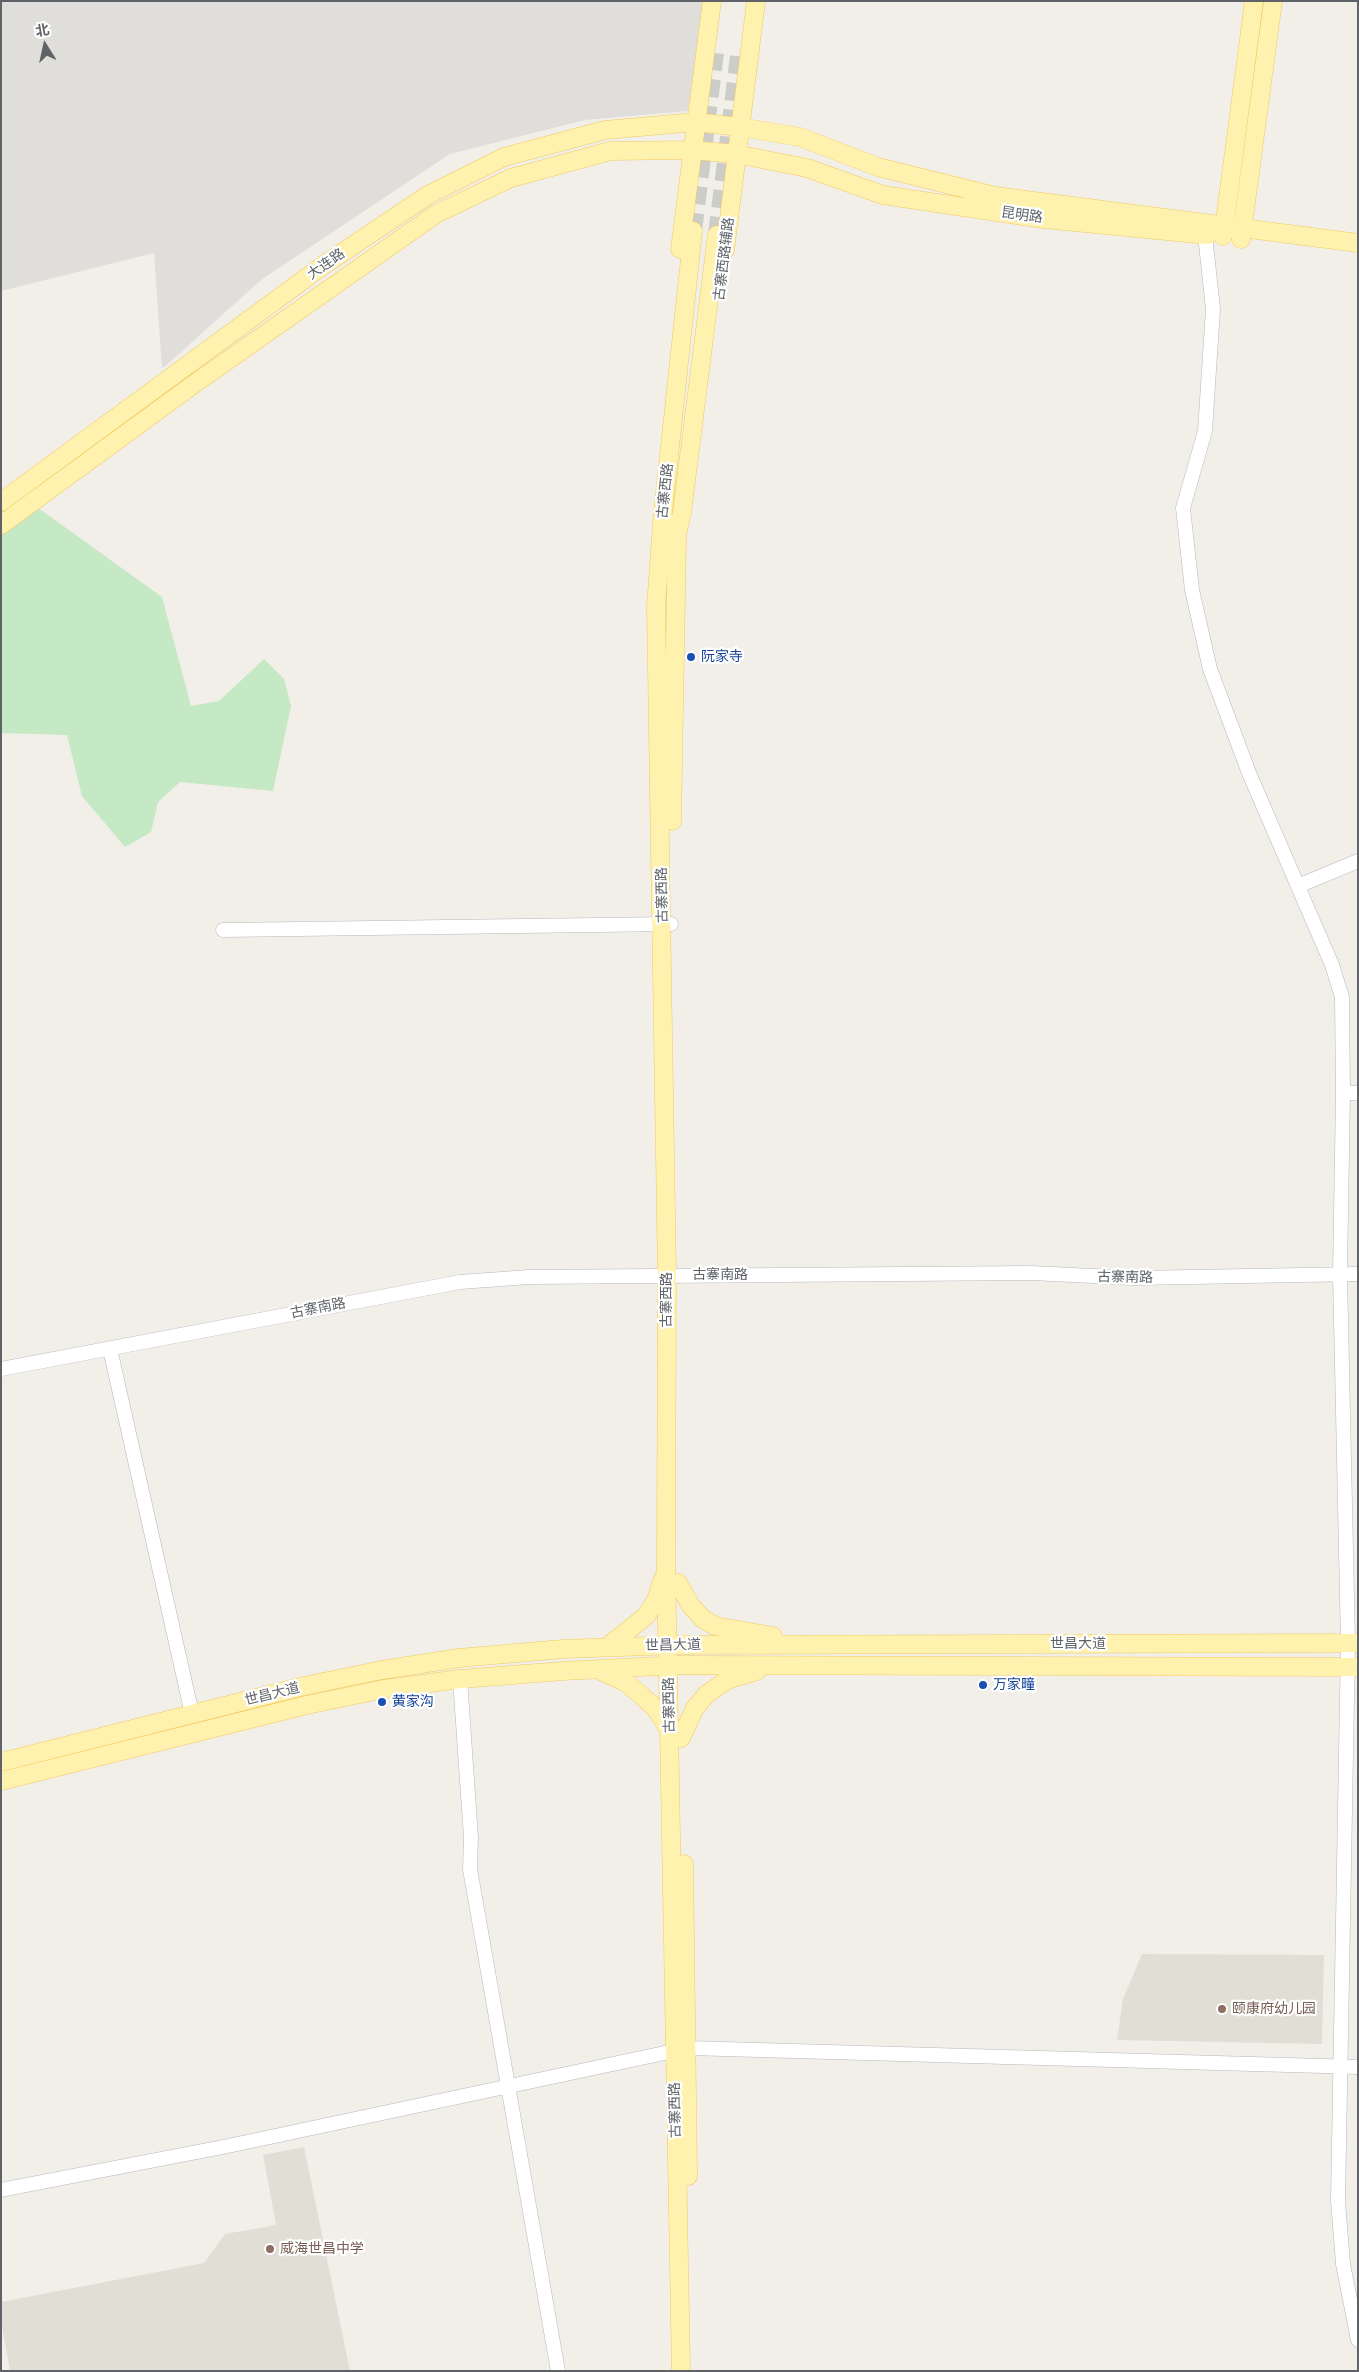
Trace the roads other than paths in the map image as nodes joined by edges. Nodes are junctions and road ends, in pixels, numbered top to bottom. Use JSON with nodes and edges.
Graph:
{"nodes":[{"id":1,"x":712,"y":1,"type":"edge"},
{"id":2,"x":721,"y":1,"type":"edge"},
{"id":3,"x":746,"y":1,"type":"edge"},
{"id":4,"x":756,"y":1,"type":"edge"},
{"id":5,"x":1254,"y":1,"type":"edge"},
{"id":6,"x":1272,"y":1,"type":"edge"},
{"id":7,"x":715,"y":53,"type":"tunnel mouth"},
{"id":8,"x":739,"y":56,"type":"tunnel mouth"},
{"id":9,"x":696,"y":122,"type":"junction"},
{"id":10,"x":740,"y":127,"type":"junction"},
{"id":11,"x":692,"y":150,"type":"junction"},
{"id":12,"x":736,"y":154,"type":"junction"},
{"id":13,"x":1215,"y":230,"type":"junction"},
{"id":14,"x":693,"y":231,"type":"tunnel mouth"},
{"id":15,"x":717,"y":234,"type":"tunnel mouth"},
{"id":16,"x":1241,"y":234,"type":"junction"},
{"id":17,"x":1358,"y":243,"type":"edge"},
{"id":18,"x":1358,"y":254,"type":"edge"},
{"id":19,"x":1,"y":502,"type":"edge"},
{"id":20,"x":663,"y":512,"type":"junction"},
{"id":21,"x":682,"y":512,"type":"junction"},
{"id":22,"x":1,"y":525,"type":"edge"},
{"id":23,"x":1358,"y":861,"type":"edge"},
{"id":24,"x":1298,"y":886,"type":"junction"},
{"id":25,"x":667,"y":924,"type":"junction"},
{"id":26,"x":223,"y":930,"type":"dead end"},
{"id":27,"x":1343,"y":1093,"type":"junction"},
{"id":28,"x":1358,"y":1093,"type":"edge"},
{"id":29,"x":1340,"y":1274,"type":"junction"},
{"id":30,"x":1358,"y":1274,"type":"edge"},
{"id":31,"x":670,"y":1276,"type":"junction"},
{"id":32,"x":110,"y":1349,"type":"junction"},
{"id":33,"x":1,"y":1369,"type":"edge"},
{"id":34,"x":666,"y":1567,"type":"junction"},
{"id":35,"x":678,"y":1583,"type":"junction"},
{"id":36,"x":1353,"y":1643,"type":"edge"},
{"id":37,"x":673,"y":1645,"type":"junction"},
{"id":38,"x":802,"y":1645,"type":"junction"},
{"id":39,"x":607,"y":1648,"type":"junction"},
{"id":40,"x":673,"y":1666,"type":"junction"},
{"id":41,"x":775,"y":1666,"type":"junction"},
{"id":42,"x":1352,"y":1667,"type":"edge"},
{"id":43,"x":599,"y":1669,"type":"junction"},
{"id":44,"x":460,"y":1679,"type":"junction"},
{"id":45,"x":192,"y":1714,"type":"junction"},
{"id":46,"x":675,"y":1735,"type":"junction"},
{"id":47,"x":1,"y":1762,"type":"edge"},
{"id":48,"x":1,"y":1781,"type":"edge"},
{"id":49,"x":681,"y":2050,"type":"junction"},
{"id":50,"x":1341,"y":2067,"type":"junction"},
{"id":51,"x":1358,"y":2067,"type":"edge"},
{"id":52,"x":508,"y":2086,"type":"junction"},
{"id":53,"x":1,"y":2190,"type":"edge"},
{"id":54,"x":1358,"y":2340,"type":"edge"},
{"id":55,"x":558,"y":2371,"type":"edge"},
{"id":56,"x":681,"y":2371,"type":"edge"},
{"id":57,"x":690,"y":2371,"type":"edge"}],
"edges":[{"from":1,"to":9,"type":"main road"},
{"from":2,"to":7,"type":"main road"},
{"from":3,"to":8,"type":"main road"},
{"from":4,"to":10,"type":"main road","name":"古寨西路辅路"},
{"from":5,"to":13,"type":"main road"},
{"from":6,"to":16,"type":"main road"},
{"from":9,"to":10,"type":"main road","name":"昆明路"},
{"from":9,"to":11,"type":"main road"},
{"from":9,"to":19,"type":"main road","name":"大连路"},
{"from":10,"to":12,"type":"main road","name":"古寨西路辅路"},
{"from":10,"to":13,"type":"main road","name":"昆明路"},
{"from":11,"to":12,"type":"main road","name":"昆明路"},
{"from":11,"to":20,"type":"main road"},
{"from":11,"to":22,"type":"main road","name":"大连路"},
{"from":12,"to":13,"type":"main road","name":"昆明路"},
{"from":12,"to":21,"type":"main road","name":"古寨西路辅路"},
{"from":13,"to":16,"type":"main road","name":"昆明路"},
{"from":13,"to":24,"type":"street"},
{"from":14,"to":20,"type":"main road","name":"古寨西路"},
{"from":15,"to":21,"type":"main road","name":"古寨西路"},
{"from":16,"to":17,"type":"main road","name":"昆明路"},
{"from":16,"to":18,"type":"main road","name":"昆明路"},
{"from":20,"to":25,"type":"main road","name":"古寨西路"},
{"from":21,"to":25,"type":"main road","name":"古寨西路"},
{"from":23,"to":24,"type":"street"},
{"from":24,"to":27,"type":"street"},
{"from":25,"to":26,"type":"street"},
{"from":25,"to":31,"type":"main road","name":"古寨西路"},
{"from":27,"to":28,"type":"street"},
{"from":27,"to":29,"type":"street"},
{"from":29,"to":30,"type":"street","name":"古寨南路"},
{"from":29,"to":31,"type":"street","name":"古寨南路"},
{"from":29,"to":36,"type":"street"},
{"from":31,"to":32,"type":"street","name":"古寨南路"},
{"from":31,"to":34,"type":"main road","name":"古寨西路"},
{"from":31,"to":35,"type":"main road","name":"古寨西路"},
{"from":32,"to":33,"type":"street","name":"古寨南路"},
{"from":32,"to":45,"type":"street"},
{"from":34,"to":37,"type":"main road","name":"古寨西路"},
{"from":34,"to":39,"type":"main road"},
{"from":35,"to":37,"type":"main road","name":"古寨西路"},
{"from":35,"to":38,"type":"main road"},
{"from":36,"to":38,"type":"main road","name":"世昌大道"},
{"from":36,"to":42,"type":"street"},
{"from":37,"to":38,"type":"main road","name":"世昌大道"},
{"from":37,"to":39,"type":"main road","name":"世昌大道"},
{"from":37,"to":40,"type":"main road","name":"古寨西路"},
{"from":39,"to":45,"type":"main road","name":"世昌大道"},
{"from":40,"to":41,"type":"main road","name":"世昌大道"},
{"from":40,"to":43,"type":"main road","name":"世昌大道"},
{"from":40,"to":46,"type":"main road","name":"古寨西路"},
{"from":41,"to":42,"type":"main road","name":"世昌大道"},
{"from":41,"to":46,"type":"main road"},
{"from":42,"to":50,"type":"street"},
{"from":43,"to":44,"type":"main road","name":"世昌大道"},
{"from":43,"to":46,"type":"main road"},
{"from":44,"to":48,"type":"main road","name":"世昌大道"},
{"from":44,"to":52,"type":"street"},
{"from":45,"to":47,"type":"main road","name":"世昌大道"},
{"from":46,"to":49,"type":"main road","name":"古寨西路"},
{"from":49,"to":50,"type":"street"},
{"from":49,"to":52,"type":"street"},
{"from":49,"to":56,"type":"main road","name":"古寨西路"},
{"from":49,"to":57,"type":"main road","name":"古寨西路"},
{"from":50,"to":51,"type":"street"},
{"from":50,"to":54,"type":"street"},
{"from":52,"to":53,"type":"street"},
{"from":52,"to":55,"type":"street"}]}
